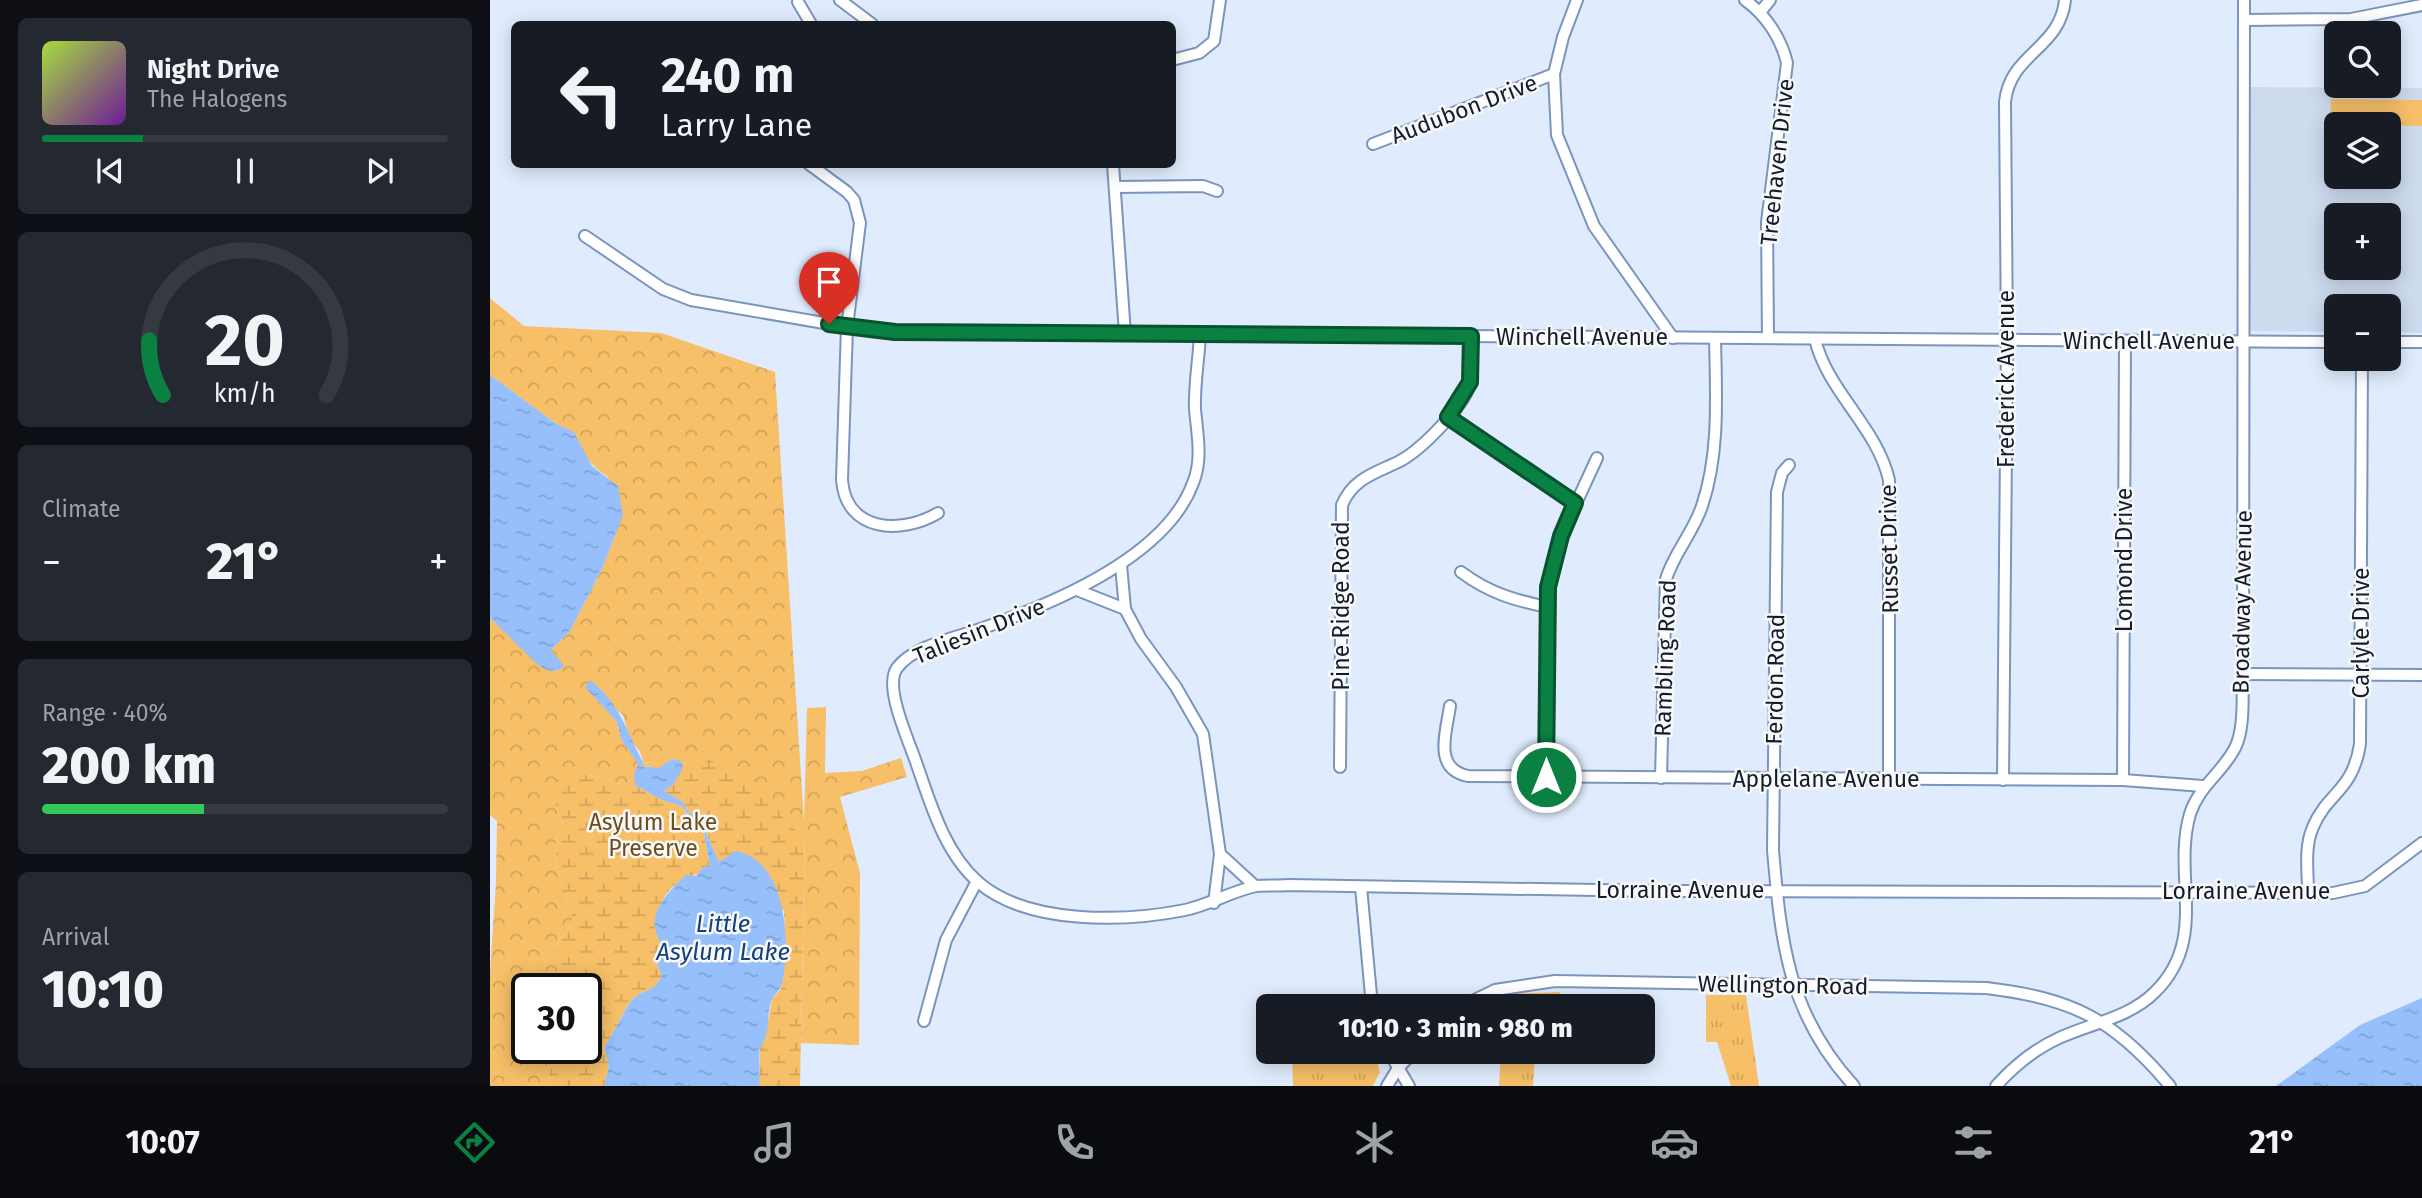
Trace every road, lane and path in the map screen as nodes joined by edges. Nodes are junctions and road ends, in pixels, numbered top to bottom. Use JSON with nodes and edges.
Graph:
{"nodes":[{"id":1,"x":840,"y":0,"type":"edge"},
{"id":2,"x":1220,"y":0,"type":"edge"},
{"id":3,"x":1577,"y":0,"type":"edge"},
{"id":4,"x":1745,"y":0,"type":"edge"},
{"id":5,"x":1770,"y":0,"type":"edge"},
{"id":6,"x":2065,"y":0,"type":"edge"},
{"id":7,"x":2244,"y":0,"type":"edge"},
{"id":8,"x":798,"y":2,"type":"dead end"},
{"id":9,"x":2422,"y":5,"type":"edge"},
{"id":10,"x":1761,"y":11,"type":"junction"},
{"id":11,"x":2244,"y":20,"type":"junction"},
{"id":12,"x":809,"y":21,"type":"edge"},
{"id":13,"x":868,"y":21,"type":"edge"},
{"id":14,"x":1176,"y":59,"type":"edge"},
{"id":15,"x":1554,"y":74,"type":"junction"},
{"id":16,"x":1373,"y":144,"type":"dead end"},
{"id":17,"x":815,"y":168,"type":"edge"},
{"id":18,"x":1113,"y":168,"type":"edge"},
{"id":19,"x":1115,"y":187,"type":"junction"},
{"id":20,"x":1217,"y":191,"type":"dead end"},
{"id":21,"x":585,"y":236,"type":"dead end"},
{"id":22,"x":847,"y":327,"type":"junction"},
{"id":23,"x":1125,"y":334,"type":"junction"},
{"id":24,"x":1200,"y":334,"type":"junction"},
{"id":25,"x":1471,"y":336,"type":"junction"},
{"id":26,"x":1673,"y":338,"type":"junction"},
{"id":27,"x":1715,"y":338,"type":"junction"},
{"id":28,"x":1768,"y":338,"type":"junction"},
{"id":29,"x":1815,"y":339,"type":"junction"},
{"id":30,"x":2007,"y":340,"type":"junction"},
{"id":31,"x":2125,"y":341,"type":"junction"},
{"id":32,"x":2244,"y":341,"type":"junction"},
{"id":33,"x":2324,"y":342,"type":"edge"},
{"id":34,"x":2401,"y":342,"type":"edge"},
{"id":35,"x":2422,"y":342,"type":"edge"},
{"id":36,"x":2361,"y":371,"type":"edge"},
{"id":37,"x":1448,"y":417,"type":"junction"},
{"id":38,"x":1597,"y":458,"type":"dead end"},
{"id":39,"x":1788,"y":465,"type":"dead end"},
{"id":40,"x":1575,"y":503,"type":"junction"},
{"id":41,"x":939,"y":513,"type":"dead end"},
{"id":42,"x":1121,"y":565,"type":"junction"},
{"id":43,"x":1461,"y":572,"type":"dead end"},
{"id":44,"x":1077,"y":590,"type":"junction"},
{"id":45,"x":1548,"y":607,"type":"junction"},
{"id":46,"x":1125,"y":609,"type":"junction"},
{"id":47,"x":2243,"y":674,"type":"junction"},
{"id":48,"x":2362,"y":674,"type":"junction"},
{"id":49,"x":2422,"y":674,"type":"edge"},
{"id":50,"x":1450,"y":706,"type":"dead end"},
{"id":51,"x":1340,"y":767,"type":"dead end"},
{"id":52,"x":1546,"y":777,"type":"junction"},
{"id":53,"x":1661,"y":778,"type":"junction"},
{"id":54,"x":1774,"y":779,"type":"junction"},
{"id":55,"x":1889,"y":779,"type":"junction"},
{"id":56,"x":2003,"y":780,"type":"junction"},
{"id":57,"x":2123,"y":780,"type":"junction"},
{"id":58,"x":2203,"y":786,"type":"junction"},
{"id":59,"x":2422,"y":843,"type":"edge"},
{"id":60,"x":950,"y":848,"type":"joint"},
{"id":61,"x":1220,"y":854,"type":"junction"},
{"id":62,"x":977,"y":881,"type":"junction"},
{"id":63,"x":1255,"y":886,"type":"junction"},
{"id":64,"x":1361,"y":887,"type":"junction"},
{"id":65,"x":1776,"y":890,"type":"junction"},
{"id":66,"x":2187,"y":892,"type":"junction"},
{"id":67,"x":2308,"y":892,"type":"junction"},
{"id":68,"x":1214,"y":903,"type":"junction"},
{"id":69,"x":1792,"y":985,"type":"junction"},
{"id":70,"x":1371,"y":994,"type":"edge"},
{"id":71,"x":1487,"y":994,"type":"edge"},
{"id":72,"x":924,"y":1021,"type":"dead end"},
{"id":73,"x":2102,"y":1022,"type":"junction"},
{"id":74,"x":1396,"y":1064,"type":"edge"},
{"id":75,"x":1402,"y":1064,"type":"edge"},
{"id":76,"x":1398,"y":1068,"type":"junction"},
{"id":77,"x":1387,"y":1086,"type":"edge"},
{"id":78,"x":1409,"y":1086,"type":"edge"},
{"id":79,"x":1854,"y":1086,"type":"edge"},
{"id":80,"x":1996,"y":1086,"type":"edge"},
{"id":81,"x":2170,"y":1086,"type":"edge"}],
"edges":[{"from":1,"to":13,"type":"street"},
{"from":2,"to":14,"type":"street"},
{"from":3,"to":15,"type":"street"},
{"from":4,"to":10,"type":"street","name":"Treehaven Drive"},
{"from":5,"to":10,"type":"street"},
{"from":6,"to":30,"type":"street","name":"Frederick Avenue"},
{"from":7,"to":11,"type":"street","name":"Broadway Avenue"},
{"from":8,"to":12,"type":"street"},
{"from":9,"to":11,"type":"street"},
{"from":10,"to":28,"type":"street","name":"Treehaven Drive"},
{"from":11,"to":32,"type":"street","name":"Broadway Avenue"},
{"from":15,"to":16,"type":"street","name":"Audubon Drive"},
{"from":15,"to":26,"type":"street"},
{"from":17,"to":22,"type":"street"},
{"from":18,"to":19,"type":"street"},
{"from":19,"to":20,"type":"street"},
{"from":19,"to":23,"type":"street"},
{"from":21,"to":22,"type":"street","name":"Winchell Avenue"},
{"from":22,"to":23,"type":"street","name":"Winchell Avenue"},
{"from":22,"to":41,"type":"street"},
{"from":23,"to":24,"type":"street","name":"Winchell Avenue"},
{"from":24,"to":25,"type":"street","name":"Winchell Avenue"},
{"from":24,"to":42,"type":"street","name":"Taliesin Drive"},
{"from":25,"to":26,"type":"street","name":"Winchell Avenue"},
{"from":25,"to":37,"type":"street","name":"Pine Ridge Road"},
{"from":26,"to":27,"type":"street","name":"Winchell Avenue"},
{"from":27,"to":28,"type":"street","name":"Winchell Avenue"},
{"from":27,"to":53,"type":"street","name":"Rambling Road"},
{"from":28,"to":29,"type":"street","name":"Winchell Avenue"},
{"from":29,"to":30,"type":"street","name":"Winchell Avenue"},
{"from":29,"to":55,"type":"street","name":"Russet Drive"},
{"from":30,"to":31,"type":"street","name":"Winchell Avenue"},
{"from":30,"to":56,"type":"street","name":"Frederick Avenue"},
{"from":31,"to":32,"type":"street","name":"Winchell Avenue"},
{"from":31,"to":57,"type":"street","name":"Lomond Drive"},
{"from":32,"to":33,"type":"street","name":"Winchell Avenue"},
{"from":32,"to":47,"type":"street","name":"Broadway Avenue"},
{"from":34,"to":35,"type":"street"},
{"from":36,"to":48,"type":"street","name":"Carlyle Drive"},
{"from":37,"to":40,"type":"street"},
{"from":37,"to":51,"type":"street","name":"Pine Ridge Road"},
{"from":38,"to":40,"type":"street"},
{"from":39,"to":54,"type":"street","name":"Ferdon Road"},
{"from":40,"to":45,"type":"street"},
{"from":42,"to":44,"type":"street","name":"Taliesin Drive"},
{"from":42,"to":46,"type":"street"},
{"from":43,"to":45,"type":"street"},
{"from":44,"to":46,"type":"street"},
{"from":44,"to":60,"type":"street","name":"Taliesin Drive"},
{"from":45,"to":52,"type":"street"},
{"from":46,"to":61,"type":"street"},
{"from":47,"to":48,"type":"street"},
{"from":47,"to":58,"type":"street","name":"Broadway Avenue"},
{"from":48,"to":49,"type":"street"},
{"from":48,"to":67,"type":"street","name":"Carlyle Drive"},
{"from":50,"to":52,"type":"street","name":"Applelane Avenue"},
{"from":52,"to":53,"type":"street","name":"Applelane Avenue"},
{"from":53,"to":54,"type":"street","name":"Applelane Avenue"},
{"from":54,"to":55,"type":"street","name":"Applelane Avenue"},
{"from":54,"to":65,"type":"street","name":"Ferdon Road"},
{"from":55,"to":56,"type":"street","name":"Applelane Avenue"},
{"from":56,"to":57,"type":"street","name":"Applelane Avenue"},
{"from":57,"to":58,"type":"street","name":"Applelane Avenue"},
{"from":58,"to":66,"type":"street","name":"Broadway Avenue"},
{"from":59,"to":67,"type":"street","name":"Lorraine Avenue"},
{"from":60,"to":62,"type":"street","name":"Lorraine Avenue"},
{"from":61,"to":63,"type":"street"},
{"from":61,"to":68,"type":"street"},
{"from":62,"to":68,"type":"street","name":"Lorraine Avenue"},
{"from":62,"to":72,"type":"street"},
{"from":63,"to":64,"type":"street","name":"Lorraine Avenue"},
{"from":63,"to":68,"type":"street","name":"Lorraine Avenue"},
{"from":64,"to":65,"type":"street","name":"Lorraine Avenue"},
{"from":64,"to":70,"type":"street"},
{"from":65,"to":66,"type":"street","name":"Lorraine Avenue"},
{"from":65,"to":69,"type":"street","name":"Ferdon Road"},
{"from":66,"to":67,"type":"street","name":"Lorraine Avenue"},
{"from":66,"to":73,"type":"street","name":"Broadway Avenue"},
{"from":69,"to":71,"type":"street","name":"Wellington Road"},
{"from":69,"to":73,"type":"street","name":"Wellington Road"},
{"from":69,"to":79,"type":"street","name":"Ferdon Road"},
{"from":73,"to":80,"type":"street","name":"Broadway Avenue"},
{"from":73,"to":81,"type":"street","name":"Wellington Road"},
{"from":74,"to":76,"type":"street"},
{"from":75,"to":76,"type":"street"},
{"from":76,"to":77,"type":"street"},
{"from":76,"to":78,"type":"street"}]}
